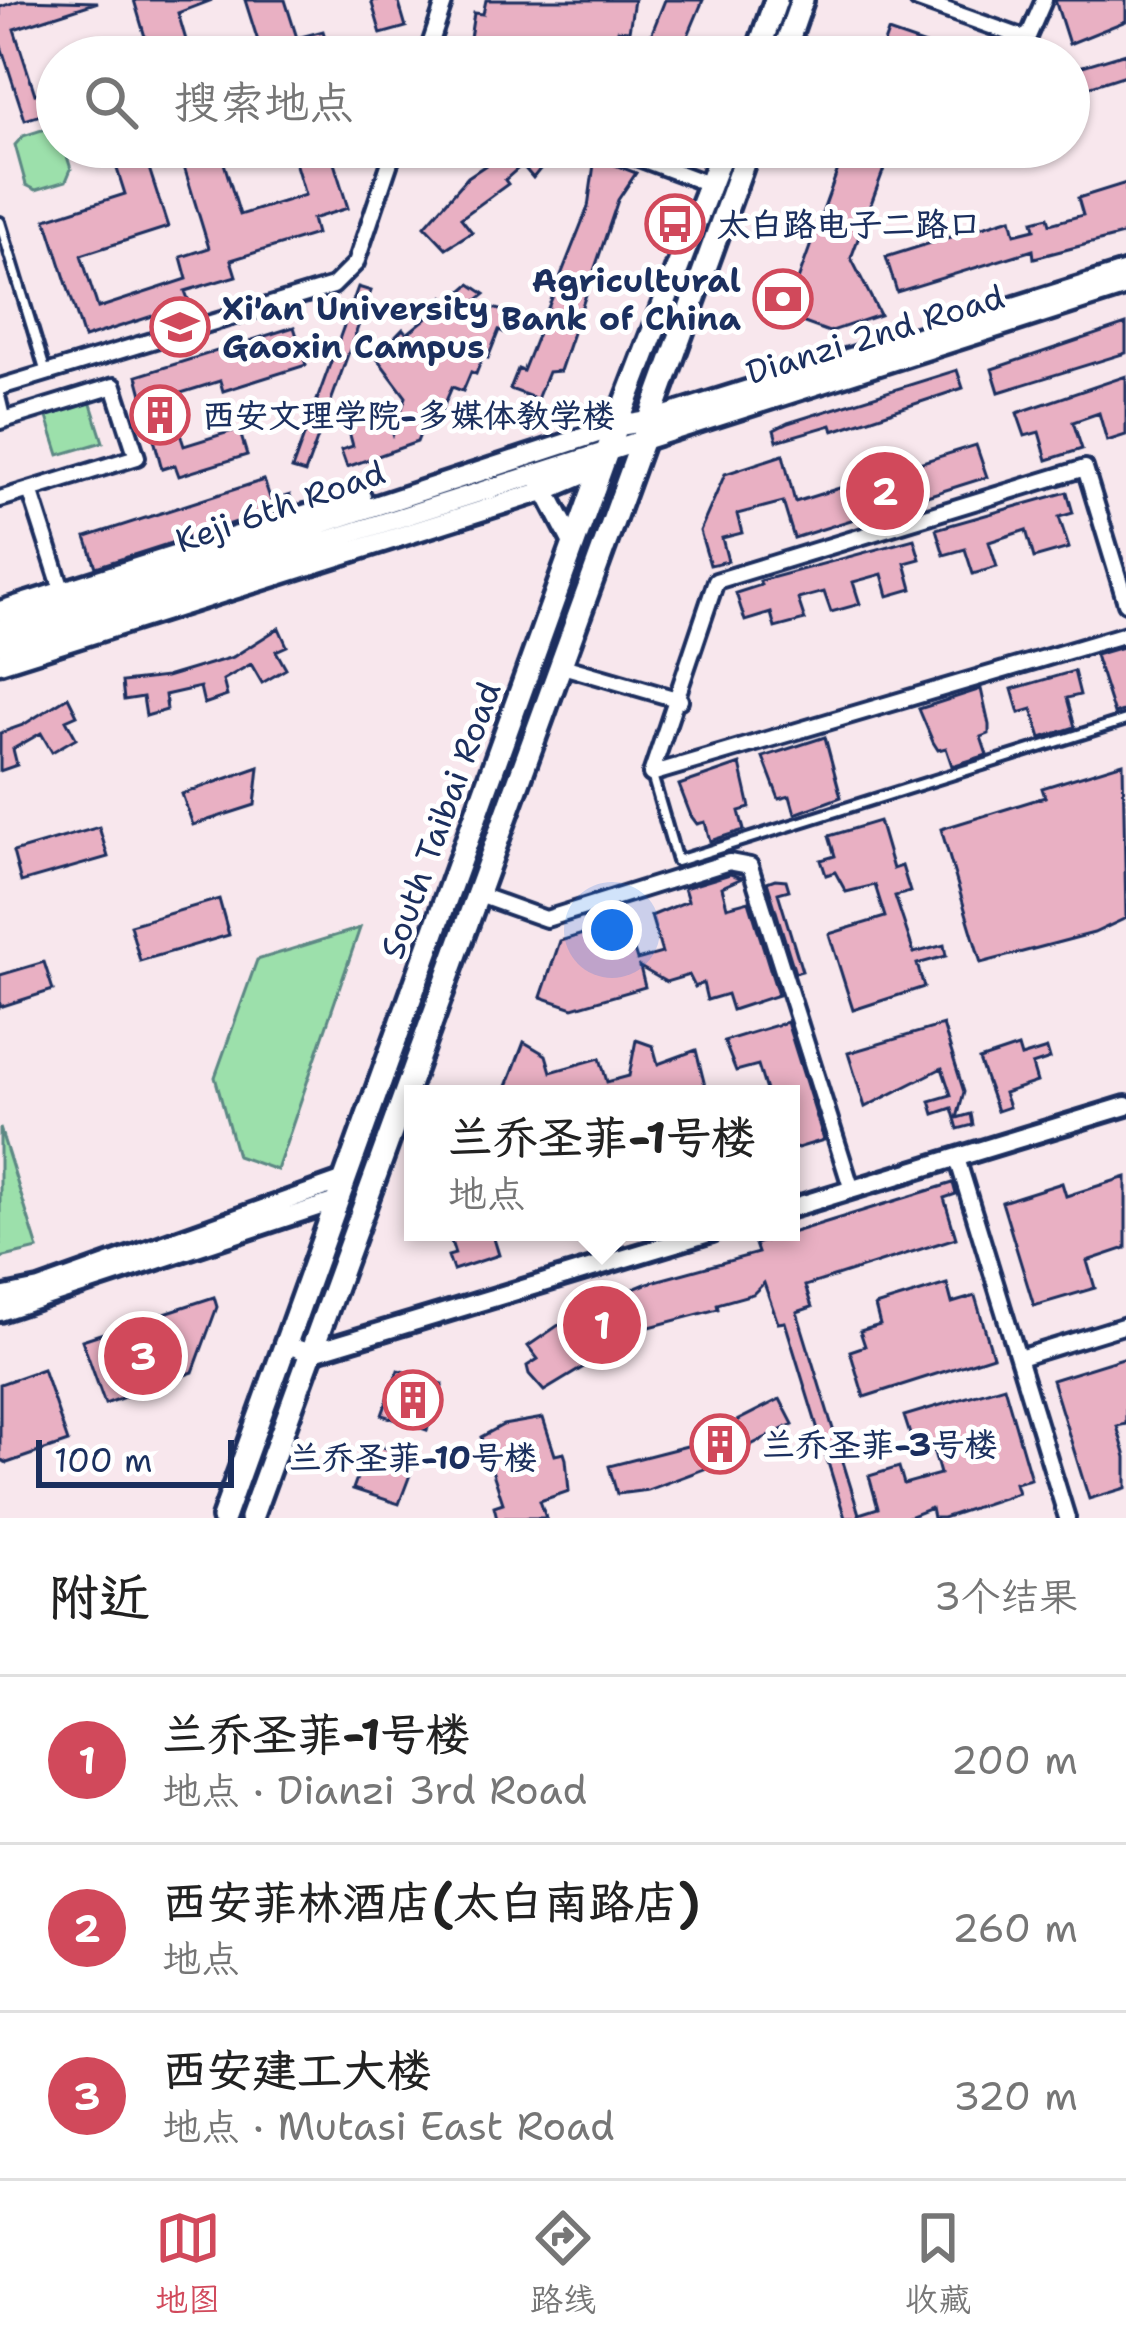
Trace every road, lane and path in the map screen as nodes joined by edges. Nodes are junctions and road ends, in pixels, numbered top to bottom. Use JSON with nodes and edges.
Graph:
{"nodes":[{"id":1,"x":445,"y":0,"type":"edge"},
{"id":2,"x":776,"y":0,"type":"edge"},
{"id":3,"x":802,"y":0,"type":"edge"},
{"id":4,"x":918,"y":0,"type":"edge"},
{"id":5,"x":1044,"y":0,"type":"edge"},
{"id":6,"x":433,"y":36,"type":"edge"},
{"id":7,"x":763,"y":36,"type":"edge"},
{"id":8,"x":789,"y":36,"type":"edge"},
{"id":9,"x":1020,"y":36,"type":"edge"},
{"id":10,"x":1029,"y":36,"type":"edge"},
{"id":11,"x":388,"y":168,"type":"edge"},
{"id":12,"x":665,"y":168,"type":"edge"},
{"id":13,"x":717,"y":168,"type":"edge"},
{"id":14,"x":741,"y":168,"type":"edge"},
{"id":15,"x":711,"y":185,"type":"junction"},
{"id":16,"x":0,"y":222,"type":"edge"},
{"id":17,"x":1126,"y":272,"type":"edge"},
{"id":18,"x":1126,"y":286,"type":"edge"},
{"id":19,"x":46,"y":373,"type":"junction"},
{"id":20,"x":0,"y":387,"type":"edge"},
{"id":21,"x":0,"y":396,"type":"edge"},
{"id":22,"x":3,"y":420,"type":"edge"},
{"id":23,"x":621,"y":420,"type":"junction"},
{"id":24,"x":645,"y":429,"type":"junction"},
{"id":25,"x":605,"y":458,"type":"junction"},
{"id":26,"x":535,"y":473,"type":"junction"},
{"id":27,"x":30,"y":490,"type":"junction"},
{"id":28,"x":547,"y":490,"type":"junction"},
{"id":29,"x":0,"y":499,"type":"edge"},
{"id":30,"x":574,"y":545,"type":"junction"},
{"id":31,"x":1126,"y":603,"type":"edge"},
{"id":32,"x":67,"y":607,"type":"junction"},
{"id":33,"x":0,"y":611,"type":"edge"},
{"id":34,"x":0,"y":629,"type":"edge"},
{"id":35,"x":1126,"y":634,"type":"edge"},
{"id":36,"x":0,"y":644,"type":"edge"},
{"id":37,"x":0,"y":663,"type":"edge"},
{"id":38,"x":559,"y":664,"type":"junction"},
{"id":39,"x":680,"y":700,"type":"junction"},
{"id":40,"x":1126,"y":720,"type":"edge"},
{"id":41,"x":651,"y":774,"type":"junction"},
{"id":42,"x":476,"y":894,"type":"junction"},
{"id":43,"x":407,"y":1085,"type":"edge"},
{"id":44,"x":404,"y":1093,"type":"edge"},
{"id":45,"x":1126,"y":1106,"type":"edge"},
{"id":46,"x":957,"y":1158,"type":"junction"},
{"id":47,"x":343,"y":1190,"type":"junction"},
{"id":48,"x":852,"y":1190,"type":"junction"},
{"id":49,"x":800,"y":1205,"type":"edge"},
{"id":50,"x":682,"y":1241,"type":"edge"},
{"id":51,"x":0,"y":1297,"type":"edge"},
{"id":52,"x":0,"y":1312,"type":"edge"},
{"id":53,"x":1126,"y":1325,"type":"edge"},
{"id":54,"x":287,"y":1345,"type":"junction"},
{"id":55,"x":310,"y":1353,"type":"junction"},
{"id":56,"x":1019,"y":1358,"type":"junction"},
{"id":57,"x":223,"y":1518,"type":"edge"},
{"id":58,"x":251,"y":1518,"type":"edge"},
{"id":59,"x":1067,"y":1518,"type":"edge"}],
"edges":[{"from":1,"to":6,"type":"street"},
{"from":2,"to":7,"type":"main road"},
{"from":3,"to":8,"type":"main road"},
{"from":4,"to":9,"type":"street"},
{"from":5,"to":10,"type":"street"},
{"from":11,"to":19,"type":"street"},
{"from":12,"to":15,"type":"street"},
{"from":13,"to":15,"type":"main road","name":"South Taibai Road"},
{"from":14,"to":24,"type":"main road","name":"South Taibai Road"},
{"from":15,"to":23,"type":"main road","name":"South Taibai Road"},
{"from":16,"to":19,"type":"lane"},
{"from":17,"to":24,"type":"main road","name":"Dianzi 2nd Road"},
{"from":18,"to":24,"type":"main road","name":"Dianzi 2nd Road"},
{"from":19,"to":20,"type":"street"},
{"from":21,"to":22,"type":"lane"},
{"from":22,"to":27,"type":"street"},
{"from":23,"to":24,"type":"main road"},
{"from":23,"to":25,"type":"main road","name":"South Taibai Road"},
{"from":23,"to":32,"type":"main road"},
{"from":24,"to":25,"type":"main road","name":"Keji 6th Road"},
{"from":24,"to":38,"type":"main road","name":"South Taibai Road"},
{"from":25,"to":26,"type":"main road","name":"Keji 6th Road"},
{"from":25,"to":28,"type":"main road"},
{"from":25,"to":30,"type":"main road","name":"South Taibai Road"},
{"from":26,"to":28,"type":"main road"},
{"from":26,"to":32,"type":"main road","name":"Keji 6th Road"},
{"from":27,"to":29,"type":"street"},
{"from":27,"to":32,"type":"street"},
{"from":28,"to":30,"type":"main road"},
{"from":28,"to":37,"type":"main road"},
{"from":30,"to":47,"type":"main road","name":"South Taibai Road"},
{"from":31,"to":39,"type":"street"},
{"from":32,"to":33,"type":"main road"},
{"from":32,"to":34,"type":"main road","name":"Keji 6th Road"},
{"from":32,"to":36,"type":"main road","name":"Keji 6th Road"},
{"from":35,"to":41,"type":"street"},
{"from":38,"to":39,"type":"street"},
{"from":38,"to":42,"type":"main road","name":"South Taibai Road"},
{"from":39,"to":41,"type":"street"},
{"from":40,"to":41,"type":"lane"},
{"from":42,"to":43,"type":"main road","name":"South Taibai Road"},
{"from":42,"to":48,"type":"street"},
{"from":44,"to":55,"type":"main road","name":"South Taibai Road"},
{"from":45,"to":46,"type":"street"},
{"from":46,"to":48,"type":"street"},
{"from":46,"to":56,"type":"street"},
{"from":47,"to":51,"type":"street"},
{"from":47,"to":52,"type":"street"},
{"from":47,"to":54,"type":"main road","name":"South Taibai Road"},
{"from":48,"to":49,"type":"street"},
{"from":50,"to":55,"type":"street"},
{"from":53,"to":56,"type":"street"},
{"from":54,"to":55,"type":"street"},
{"from":54,"to":57,"type":"main road","name":"South Taibai Road"},
{"from":55,"to":58,"type":"main road","name":"South Taibai Road"},
{"from":56,"to":59,"type":"street"}]}
